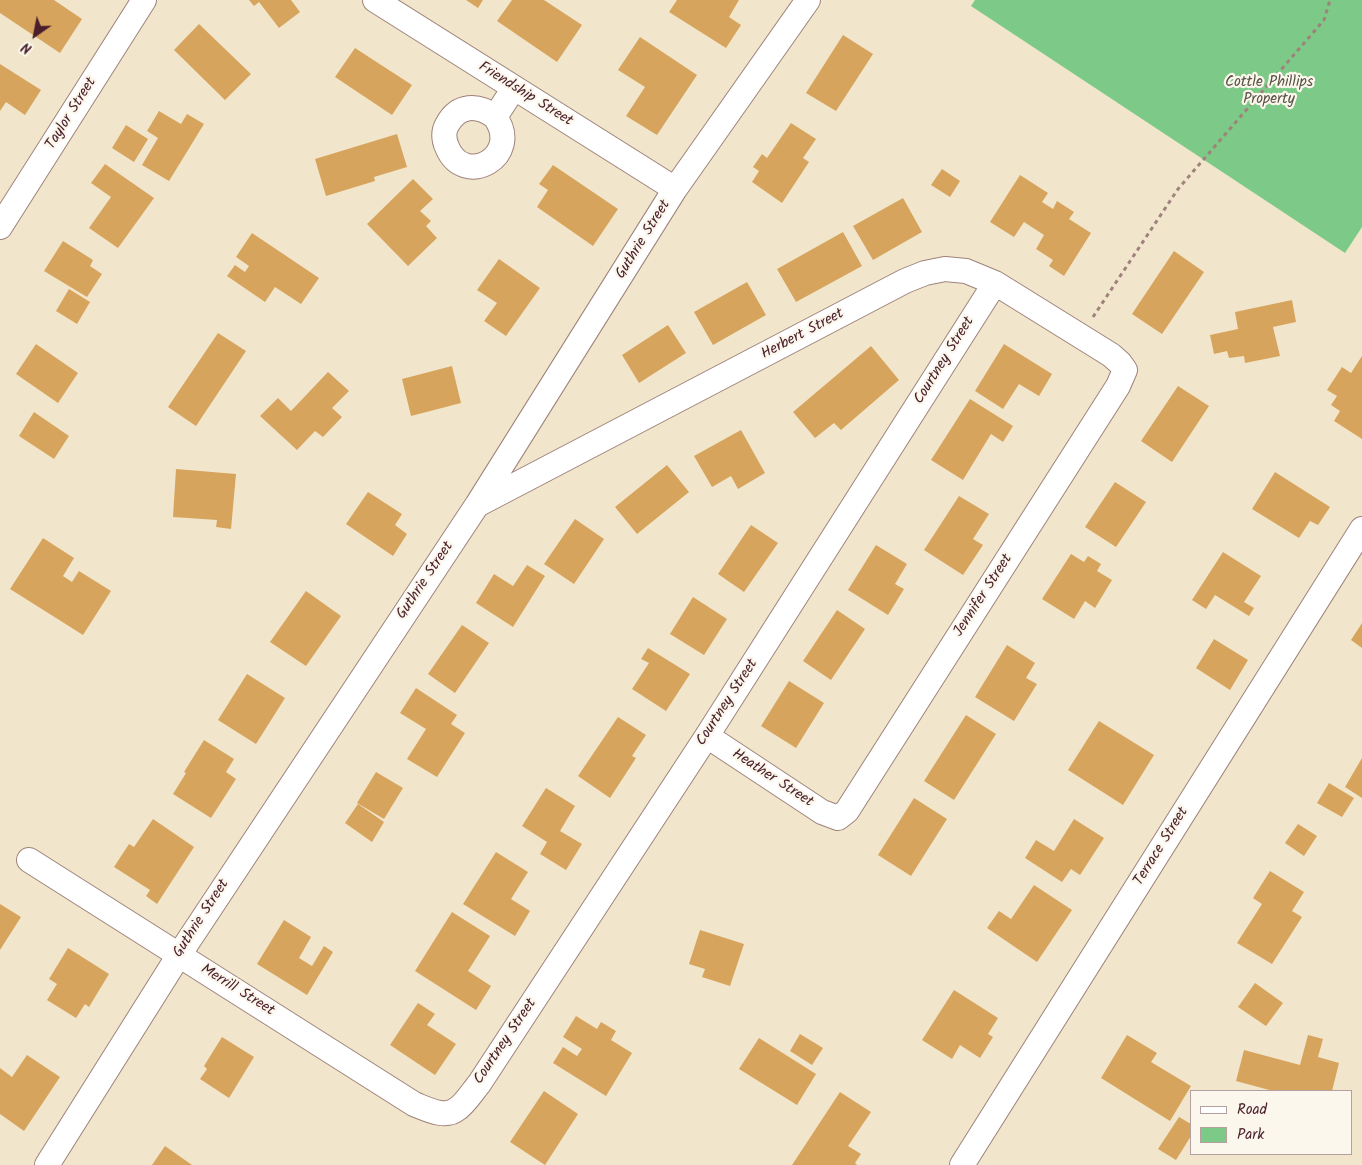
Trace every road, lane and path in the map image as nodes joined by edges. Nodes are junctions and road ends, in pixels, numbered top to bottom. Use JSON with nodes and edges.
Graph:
{"nodes":[{"id":1,"x":144,"y":0,"type":"edge"},
{"id":2,"x":376,"y":0,"type":"edge"},
{"id":3,"x":808,"y":0,"type":"edge"},
{"id":4,"x":1330,"y":0,"type":"edge"},
{"id":5,"x":514,"y":88,"type":"junction"},
{"id":6,"x":495,"y":117,"type":"dead end"},
{"id":7,"x":675,"y":189,"type":"junction"},
{"id":8,"x":0,"y":227,"type":"edge"},
{"id":9,"x":995,"y":283,"type":"junction"},
{"id":10,"x":1081,"y":336,"type":"junction"},
{"id":11,"x":1125,"y":370,"type":"joint"},
{"id":12,"x":477,"y":505,"type":"junction"},
{"id":13,"x":1362,"y":530,"type":"edge"},
{"id":14,"x":706,"y":736,"type":"junction"},
{"id":15,"x":838,"y":818,"type":"joint"},
{"id":16,"x":29,"y":860,"type":"dead end"},
{"id":17,"x":179,"y":954,"type":"junction"},
{"id":18,"x":448,"y":1113,"type":"joint"},
{"id":19,"x":47,"y":1165,"type":"edge"},
{"id":20,"x":962,"y":1165,"type":"edge"}],
"edges":[{"from":1,"to":8,"type":"street","name":"Taylor Street"},
{"from":2,"to":5,"type":"street","name":"Friendship Street"},
{"from":3,"to":7,"type":"street","name":"Guthrie Street"},
{"from":4,"to":10,"type":"path"},
{"from":5,"to":6,"type":"street"},
{"from":5,"to":7,"type":"street","name":"Friendship Street"},
{"from":7,"to":12,"type":"street","name":"Guthrie Street"},
{"from":9,"to":10,"type":"street","name":"Herbert Street"},
{"from":9,"to":12,"type":"street","name":"Herbert Street"},
{"from":9,"to":14,"type":"street","name":"Courtney Street"},
{"from":10,"to":11,"type":"street","name":"Herbert Street"},
{"from":11,"to":15,"type":"street","name":"Jennifer Street"},
{"from":12,"to":17,"type":"street","name":"Guthrie Street"},
{"from":13,"to":20,"type":"street","name":"Terrace Street"},
{"from":14,"to":15,"type":"street","name":"Heather Street"},
{"from":14,"to":18,"type":"street","name":"Courtney Street"},
{"from":16,"to":17,"type":"street","name":"Merrill Street"},
{"from":17,"to":18,"type":"street","name":"Merrill Street"},
{"from":17,"to":19,"type":"street","name":"Guthrie Street"}]}
